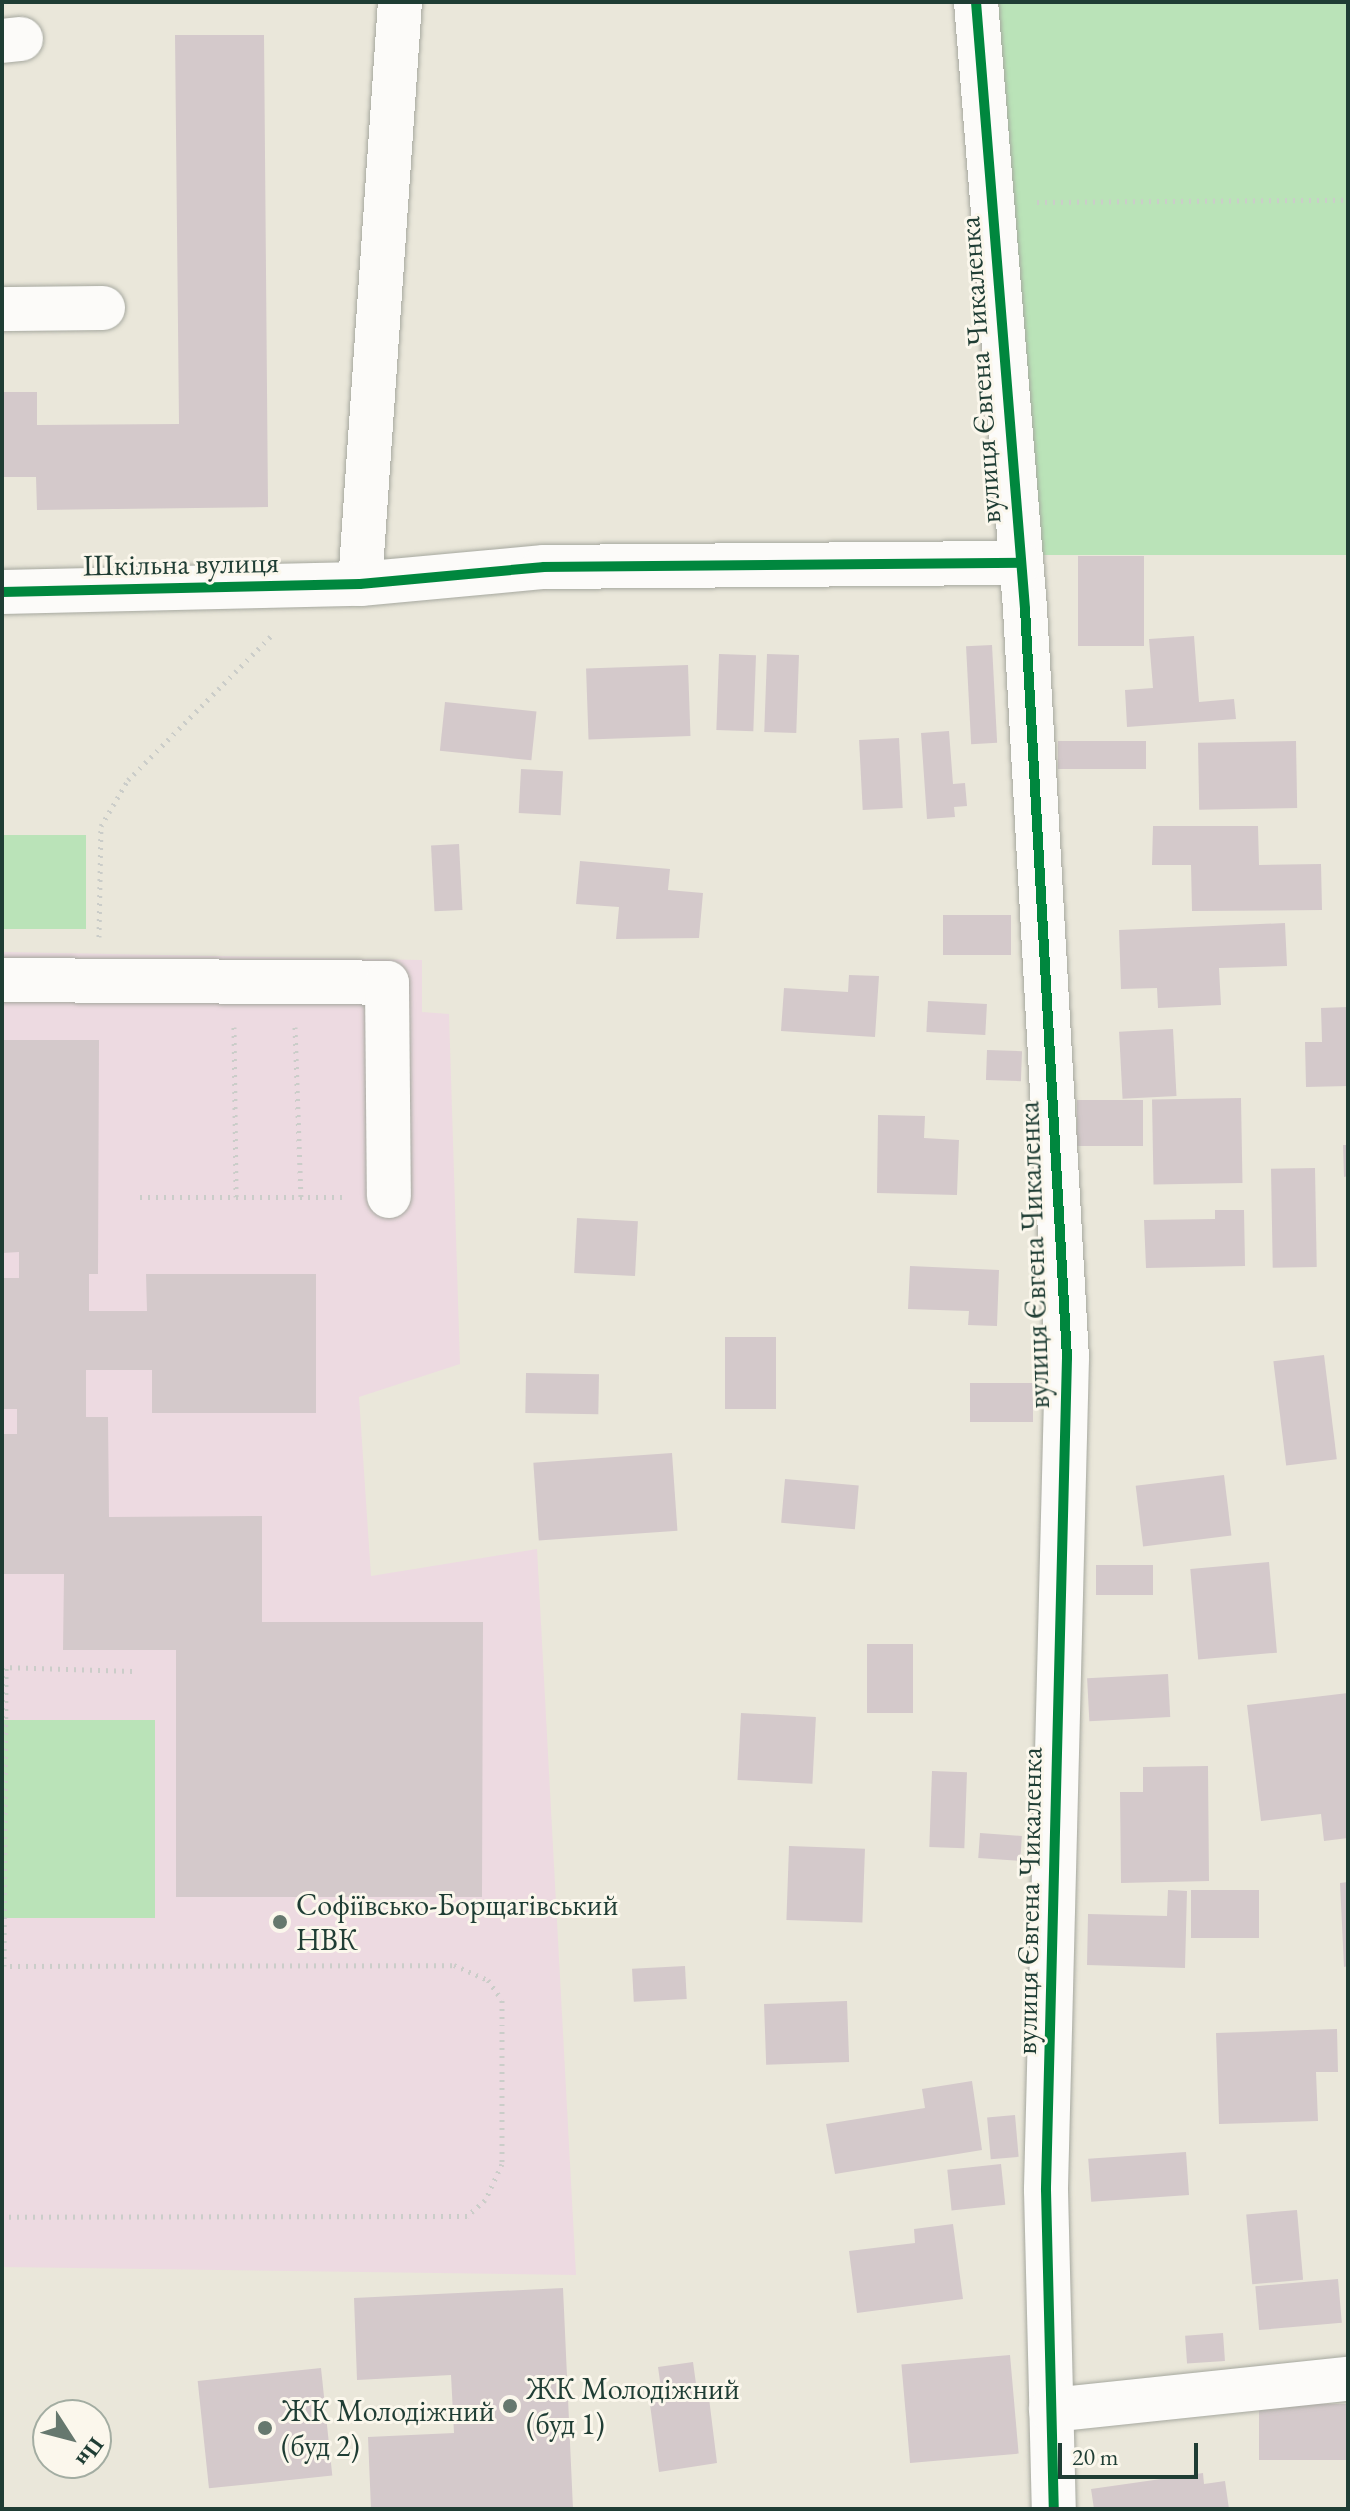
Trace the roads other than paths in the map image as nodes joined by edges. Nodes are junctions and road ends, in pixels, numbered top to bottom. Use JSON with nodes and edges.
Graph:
{"nodes":[{"id":1,"x":400,"y":2,"type":"edge"},
{"id":2,"x":976,"y":2,"type":"edge"},
{"id":3,"x":103,"y":308,"type":"dead end"},
{"id":4,"x":2,"y":309,"type":"edge"},
{"id":5,"x":1019,"y":563,"type":"junction"},
{"id":6,"x":360,"y":584,"type":"junction"},
{"id":7,"x":2,"y":592,"type":"edge"},
{"id":8,"x":2,"y":980,"type":"edge"},
{"id":9,"x":389,"y":1196,"type":"road end"},
{"id":10,"x":1348,"y":2379,"type":"edge"},
{"id":11,"x":1051,"y":2410,"type":"junction"},
{"id":12,"x":1054,"y":2509,"type":"edge"}],
"edges":[{"from":1,"to":6,"type":"street"},
{"from":2,"to":5,"type":"street","name":"вулиця Євгена Чикаленка"},
{"from":3,"to":4,"type":"street"},
{"from":5,"to":6,"type":"street","name":"Шкільна вулиця"},
{"from":5,"to":11,"type":"street","name":"вулиця Євгена Чикаленка"},
{"from":6,"to":7,"type":"street","name":"Шкільна вулиця"},
{"from":8,"to":9,"type":"street"},
{"from":10,"to":11,"type":"street"},
{"from":11,"to":12,"type":"street","name":"вулиця Євгена Чикаленка"}]}
